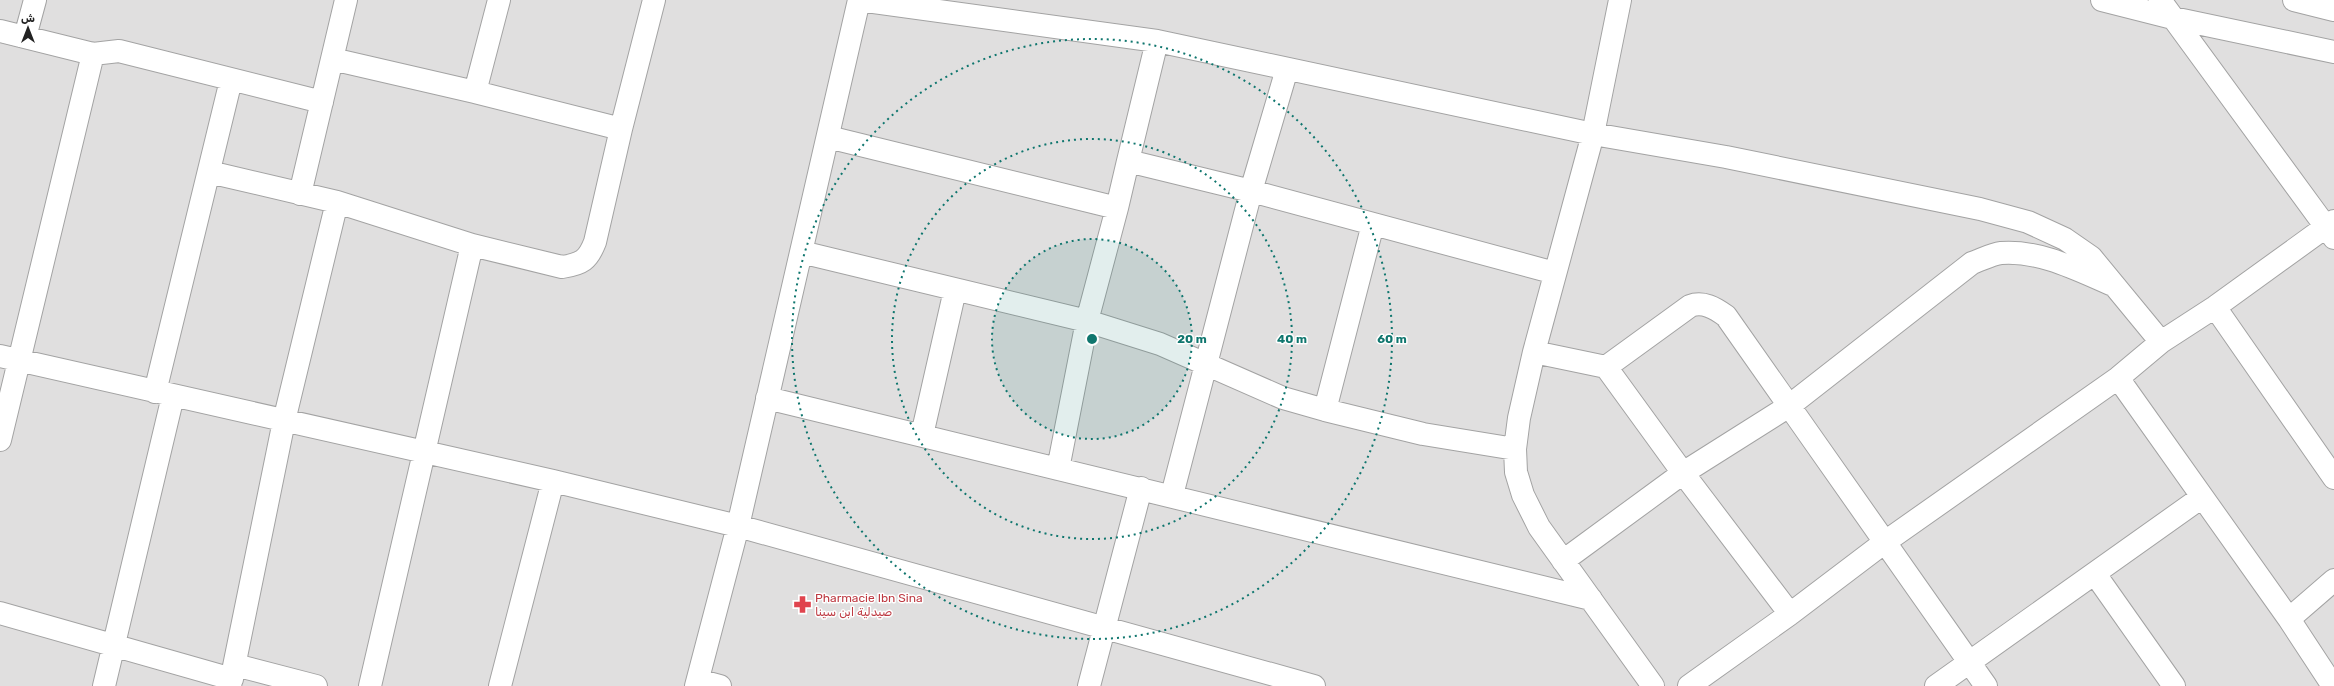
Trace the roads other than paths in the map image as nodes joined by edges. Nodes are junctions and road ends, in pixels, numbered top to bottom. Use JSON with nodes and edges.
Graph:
{"nodes":[{"id":1,"x":35,"y":0,"type":"edge"},
{"id":2,"x":346,"y":0,"type":"edge"},
{"id":3,"x":499,"y":0,"type":"edge"},
{"id":4,"x":654,"y":0,"type":"edge"},
{"id":5,"x":859,"y":0,"type":"edge"},
{"id":6,"x":1620,"y":0,"type":"edge"},
{"id":7,"x":2102,"y":0,"type":"edge"},
{"id":8,"x":2160,"y":0,"type":"edge"},
{"id":9,"x":2294,"y":0,"type":"edge"},
{"id":10,"x":2334,"y":10,"type":"edge"},
{"id":11,"x":2173,"y":18,"type":"junction"},
{"id":12,"x":0,"y":31,"type":"edge"},
{"id":13,"x":25,"y":37,"type":"junction"},
{"id":14,"x":1157,"y":41,"type":"junction"},
{"id":15,"x":2334,"y":52,"type":"edge"},
{"id":16,"x":93,"y":54,"type":"junction"},
{"id":17,"x":332,"y":59,"type":"junction"},
{"id":18,"x":1287,"y":69,"type":"junction"},
{"id":19,"x":231,"y":80,"type":"junction"},
{"id":20,"x":475,"y":92,"type":"junction"},
{"id":21,"x":322,"y":102,"type":"junction"},
{"id":22,"x":621,"y":129,"type":"junction"},
{"id":23,"x":1593,"y":134,"type":"junction"},
{"id":24,"x":828,"y":137,"type":"junction"},
{"id":25,"x":1128,"y":161,"type":"junction"},
{"id":26,"x":209,"y":172,"type":"junction"},
{"id":27,"x":1251,"y":191,"type":"junction"},
{"id":28,"x":300,"y":194,"type":"junction"},
{"id":29,"x":337,"y":202,"type":"junction"},
{"id":30,"x":1117,"y":208,"type":"junction"},
{"id":31,"x":1373,"y":224,"type":"junction"},
{"id":32,"x":2331,"y":229,"type":"edge"},
{"id":33,"x":472,"y":245,"type":"junction"},
{"id":34,"x":801,"y":252,"type":"junction"},
{"id":35,"x":1555,"y":273,"type":"junction"},
{"id":36,"x":2118,"y":288,"type":"junction"},
{"id":37,"x":955,"y":290,"type":"junction"},
{"id":38,"x":2215,"y":307,"type":"junction"},
{"id":39,"x":1087,"y":321,"type":"junction"},
{"id":40,"x":2161,"y":342,"type":"junction"},
{"id":41,"x":1534,"y":352,"type":"junction"},
{"id":42,"x":9,"y":358,"type":"edge"},
{"id":43,"x":1207,"y":364,"type":"junction"},
{"id":44,"x":1606,"y":367,"type":"junction"},
{"id":45,"x":2118,"y":378,"type":"junction"},
{"id":46,"x":164,"y":394,"type":"junction"},
{"id":47,"x":767,"y":398,"type":"junction"},
{"id":48,"x":1789,"y":406,"type":"junction"},
{"id":49,"x":1324,"y":410,"type":"junction"},
{"id":50,"x":284,"y":421,"type":"junction"},
{"id":51,"x":922,"y":436,"type":"junction"},
{"id":52,"x":0,"y":440,"type":"edge"},
{"id":53,"x":1514,"y":449,"type":"junction"},
{"id":54,"x":424,"y":453,"type":"junction"},
{"id":55,"x":1058,"y":469,"type":"junction"},
{"id":56,"x":1683,"y":473,"type":"junction"},
{"id":57,"x":2334,"y":478,"type":"edge"},
{"id":58,"x":553,"y":481,"type":"junction"},
{"id":59,"x":1141,"y":488,"type":"junction"},
{"id":60,"x":1172,"y":495,"type":"junction"},
{"id":61,"x":2202,"y":496,"type":"junction"},
{"id":62,"x":738,"y":526,"type":"junction"},
{"id":63,"x":1885,"y":542,"type":"junction"},
{"id":64,"x":1563,"y":561,"type":"junction"},
{"id":65,"x":2096,"y":574,"type":"junction"},
{"id":66,"x":2334,"y":580,"type":"edge"},
{"id":67,"x":1591,"y":599,"type":"junction"},
{"id":68,"x":0,"y":613,"type":"edge"},
{"id":69,"x":1790,"y":614,"type":"junction"},
{"id":70,"x":2289,"y":619,"type":"junction"},
{"id":71,"x":1104,"y":628,"type":"junction"},
{"id":72,"x":115,"y":646,"type":"junction"},
{"id":73,"x":1970,"y":662,"type":"junction"},
{"id":74,"x":232,"y":677,"type":"edge"},
{"id":75,"x":1703,"y":682,"type":"edge"},
{"id":76,"x":697,"y":683,"type":"edge"},
{"id":77,"x":104,"y":686,"type":"edge"},
{"id":78,"x":316,"y":686,"type":"edge"},
{"id":79,"x":370,"y":686,"type":"edge"},
{"id":80,"x":500,"y":686,"type":"edge"},
{"id":81,"x":720,"y":686,"type":"edge"},
{"id":82,"x":1089,"y":686,"type":"edge"},
{"id":83,"x":1314,"y":686,"type":"edge"},
{"id":84,"x":1653,"y":686,"type":"edge"},
{"id":85,"x":1936,"y":686,"type":"edge"},
{"id":86,"x":1986,"y":686,"type":"edge"},
{"id":87,"x":2174,"y":686,"type":"edge"},
{"id":88,"x":2333,"y":686,"type":"edge"}],
"edges":[{"from":1,"to":13,"type":"street"},
{"from":2,"to":17,"type":"street"},
{"from":3,"to":20,"type":"street"},
{"from":4,"to":22,"type":"street"},
{"from":5,"to":14,"type":"street"},
{"from":5,"to":24,"type":"street"},
{"from":6,"to":23,"type":"street"},
{"from":7,"to":11,"type":"street"},
{"from":8,"to":11,"type":"street"},
{"from":9,"to":10,"type":"street"},
{"from":11,"to":15,"type":"street"},
{"from":11,"to":32,"type":"street"},
{"from":12,"to":13,"type":"street"},
{"from":13,"to":16,"type":"street"},
{"from":14,"to":18,"type":"street"},
{"from":14,"to":25,"type":"street"},
{"from":16,"to":19,"type":"street"},
{"from":16,"to":42,"type":"street"},
{"from":17,"to":20,"type":"street"},
{"from":17,"to":21,"type":"street"},
{"from":18,"to":23,"type":"street"},
{"from":18,"to":27,"type":"street"},
{"from":19,"to":21,"type":"street"},
{"from":19,"to":26,"type":"street"},
{"from":20,"to":22,"type":"street"},
{"from":21,"to":28,"type":"street"},
{"from":22,"to":33,"type":"street"},
{"from":23,"to":35,"type":"street"},
{"from":23,"to":36,"type":"street"},
{"from":24,"to":30,"type":"street"},
{"from":24,"to":34,"type":"street"},
{"from":25,"to":27,"type":"street"},
{"from":25,"to":30,"type":"street"},
{"from":26,"to":28,"type":"street"},
{"from":26,"to":46,"type":"street"},
{"from":27,"to":31,"type":"street"},
{"from":27,"to":43,"type":"street"},
{"from":28,"to":29,"type":"street"},
{"from":29,"to":33,"type":"street"},
{"from":29,"to":50,"type":"street"},
{"from":30,"to":39,"type":"street"},
{"from":31,"to":35,"type":"street"},
{"from":31,"to":49,"type":"street"},
{"from":32,"to":38,"type":"street"},
{"from":33,"to":54,"type":"street"},
{"from":34,"to":37,"type":"street"},
{"from":34,"to":47,"type":"street"},
{"from":35,"to":41,"type":"street"},
{"from":36,"to":40,"type":"street"},
{"from":36,"to":48,"type":"street"},
{"from":37,"to":39,"type":"street"},
{"from":37,"to":51,"type":"street"},
{"from":38,"to":40,"type":"street"},
{"from":38,"to":57,"type":"street"},
{"from":39,"to":43,"type":"street"},
{"from":39,"to":55,"type":"street"},
{"from":40,"to":45,"type":"street"},
{"from":41,"to":44,"type":"street"},
{"from":41,"to":53,"type":"street"},
{"from":42,"to":46,"type":"street"},
{"from":42,"to":52,"type":"street"},
{"from":43,"to":49,"type":"street"},
{"from":43,"to":60,"type":"street"},
{"from":44,"to":48,"type":"street"},
{"from":44,"to":56,"type":"street"},
{"from":45,"to":61,"type":"street"},
{"from":45,"to":63,"type":"street"},
{"from":46,"to":50,"type":"street"},
{"from":46,"to":72,"type":"street"},
{"from":47,"to":51,"type":"street"},
{"from":47,"to":62,"type":"street"},
{"from":48,"to":56,"type":"street"},
{"from":48,"to":63,"type":"street"},
{"from":49,"to":53,"type":"street"},
{"from":50,"to":54,"type":"street"},
{"from":50,"to":74,"type":"street"},
{"from":51,"to":55,"type":"street"},
{"from":53,"to":64,"type":"street"},
{"from":54,"to":58,"type":"street"},
{"from":54,"to":79,"type":"street"},
{"from":55,"to":59,"type":"street"},
{"from":56,"to":64,"type":"street"},
{"from":56,"to":69,"type":"street"},
{"from":58,"to":62,"type":"street"},
{"from":58,"to":80,"type":"street"},
{"from":59,"to":60,"type":"street"},
{"from":59,"to":71,"type":"street"},
{"from":60,"to":67,"type":"street"},
{"from":61,"to":65,"type":"street"},
{"from":61,"to":70,"type":"street"},
{"from":62,"to":71,"type":"street"},
{"from":62,"to":76,"type":"street"},
{"from":63,"to":69,"type":"street"},
{"from":63,"to":73,"type":"street"},
{"from":64,"to":67,"type":"street"},
{"from":65,"to":73,"type":"street"},
{"from":65,"to":87,"type":"street"},
{"from":66,"to":70,"type":"street"},
{"from":67,"to":84,"type":"street"},
{"from":68,"to":72,"type":"street"},
{"from":69,"to":75,"type":"street"},
{"from":70,"to":88,"type":"street"},
{"from":71,"to":82,"type":"street"},
{"from":71,"to":83,"type":"street"},
{"from":72,"to":74,"type":"street"},
{"from":72,"to":77,"type":"street"},
{"from":73,"to":85,"type":"street"},
{"from":73,"to":86,"type":"street"},
{"from":74,"to":78,"type":"street"},
{"from":76,"to":81,"type":"street"}]}
